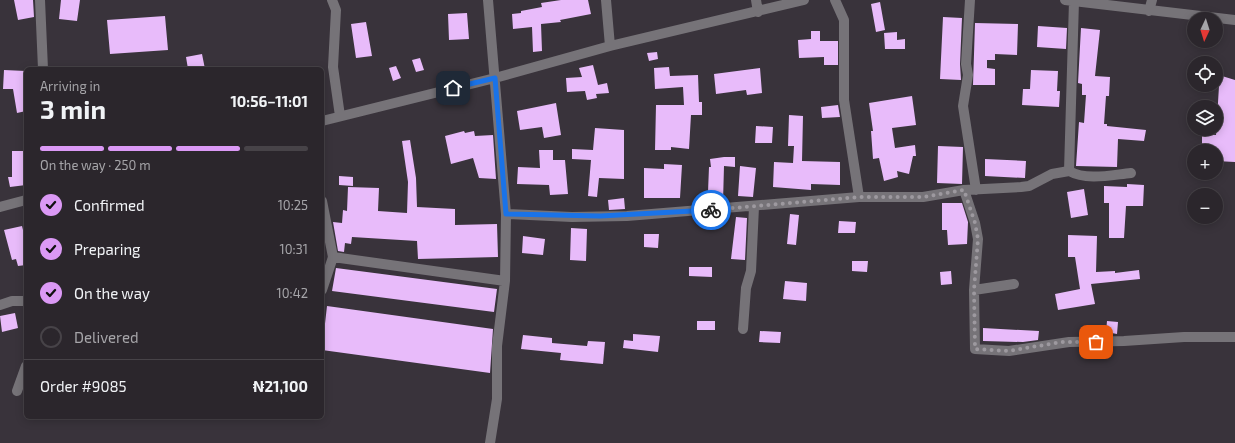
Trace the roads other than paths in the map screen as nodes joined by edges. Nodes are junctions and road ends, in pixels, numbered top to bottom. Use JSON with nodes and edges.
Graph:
{"nodes":[{"id":1,"x":40,"y":0,"type":"edge"},
{"id":2,"x":332,"y":0,"type":"edge"},
{"id":3,"x":488,"y":0,"type":"edge"},
{"id":4,"x":606,"y":0,"type":"edge"},
{"id":5,"x":756,"y":0,"type":"edge"},
{"id":6,"x":804,"y":0,"type":"edge"},
{"id":7,"x":835,"y":0,"type":"edge"},
{"id":8,"x":970,"y":0,"type":"edge"},
{"id":9,"x":1152,"y":0,"type":"edge"},
{"id":10,"x":1069,"y":1,"type":"edge"},
{"id":11,"x":1149,"y":11,"type":"junction"},
{"id":12,"x":758,"y":12,"type":"junction"},
{"id":13,"x":1235,"y":20,"type":"edge"},
{"id":14,"x":610,"y":46,"type":"junction"},
{"id":15,"x":43,"y":67,"type":"edge"},
{"id":16,"x":495,"y":78,"type":"junction"},
{"id":17,"x":340,"y":116,"type":"junction"},
{"id":18,"x":324,"y":120,"type":"edge"},
{"id":19,"x":1070,"y":171,"type":"junction"},
{"id":20,"x":1131,"y":173,"type":"dead end"},
{"id":21,"x":964,"y":190,"type":"junction"},
{"id":22,"x":976,"y":190,"type":"junction"},
{"id":23,"x":859,"y":197,"type":"junction"},
{"id":24,"x":24,"y":201,"type":"edge"},
{"id":25,"x":754,"y":206,"type":"junction"},
{"id":26,"x":0,"y":207,"type":"edge"},
{"id":27,"x":324,"y":211,"type":"edge"},
{"id":28,"x":506,"y":214,"type":"junction"},
{"id":29,"x":333,"y":256,"type":"junction"},
{"id":30,"x":505,"y":281,"type":"junction"},
{"id":31,"x":324,"y":284,"type":"edge"},
{"id":32,"x":1014,"y":284,"type":"dead end"},
{"id":33,"x":974,"y":290,"type":"junction"},
{"id":34,"x":24,"y":301,"type":"edge"},
{"id":35,"x":0,"y":305,"type":"edge"},
{"id":36,"x":742,"y":328,"type":"dead end"},
{"id":37,"x":1235,"y":337,"type":"edge"},
{"id":38,"x":24,"y":372,"type":"edge"},
{"id":39,"x":17,"y":391,"type":"dead end"},
{"id":40,"x":490,"y":443,"type":"edge"}],
"edges":[{"from":1,"to":15,"type":"street"},
{"from":2,"to":17,"type":"street"},
{"from":3,"to":16,"type":"street"},
{"from":4,"to":14,"type":"street"},
{"from":5,"to":12,"type":"street"},
{"from":6,"to":12,"type":"street"},
{"from":7,"to":23,"type":"street"},
{"from":8,"to":22,"type":"street"},
{"from":9,"to":11,"type":"street"},
{"from":10,"to":11,"type":"street"},
{"from":10,"to":19,"type":"street"},
{"from":11,"to":13,"type":"street"},
{"from":12,"to":14,"type":"street"},
{"from":14,"to":16,"type":"street"},
{"from":16,"to":17,"type":"street"},
{"from":16,"to":28,"type":"street"},
{"from":17,"to":18,"type":"street"},
{"from":19,"to":20,"type":"street"},
{"from":19,"to":22,"type":"street"},
{"from":21,"to":22,"type":"street"},
{"from":21,"to":23,"type":"street"},
{"from":21,"to":33,"type":"street"},
{"from":23,"to":25,"type":"street"},
{"from":24,"to":26,"type":"street"},
{"from":25,"to":28,"type":"street"},
{"from":25,"to":36,"type":"street"},
{"from":27,"to":29,"type":"street"},
{"from":28,"to":30,"type":"street"},
{"from":29,"to":30,"type":"street"},
{"from":29,"to":31,"type":"street"},
{"from":30,"to":40,"type":"street"},
{"from":32,"to":33,"type":"street"},
{"from":33,"to":37,"type":"street"},
{"from":34,"to":35,"type":"street"},
{"from":38,"to":39,"type":"street"}]}
